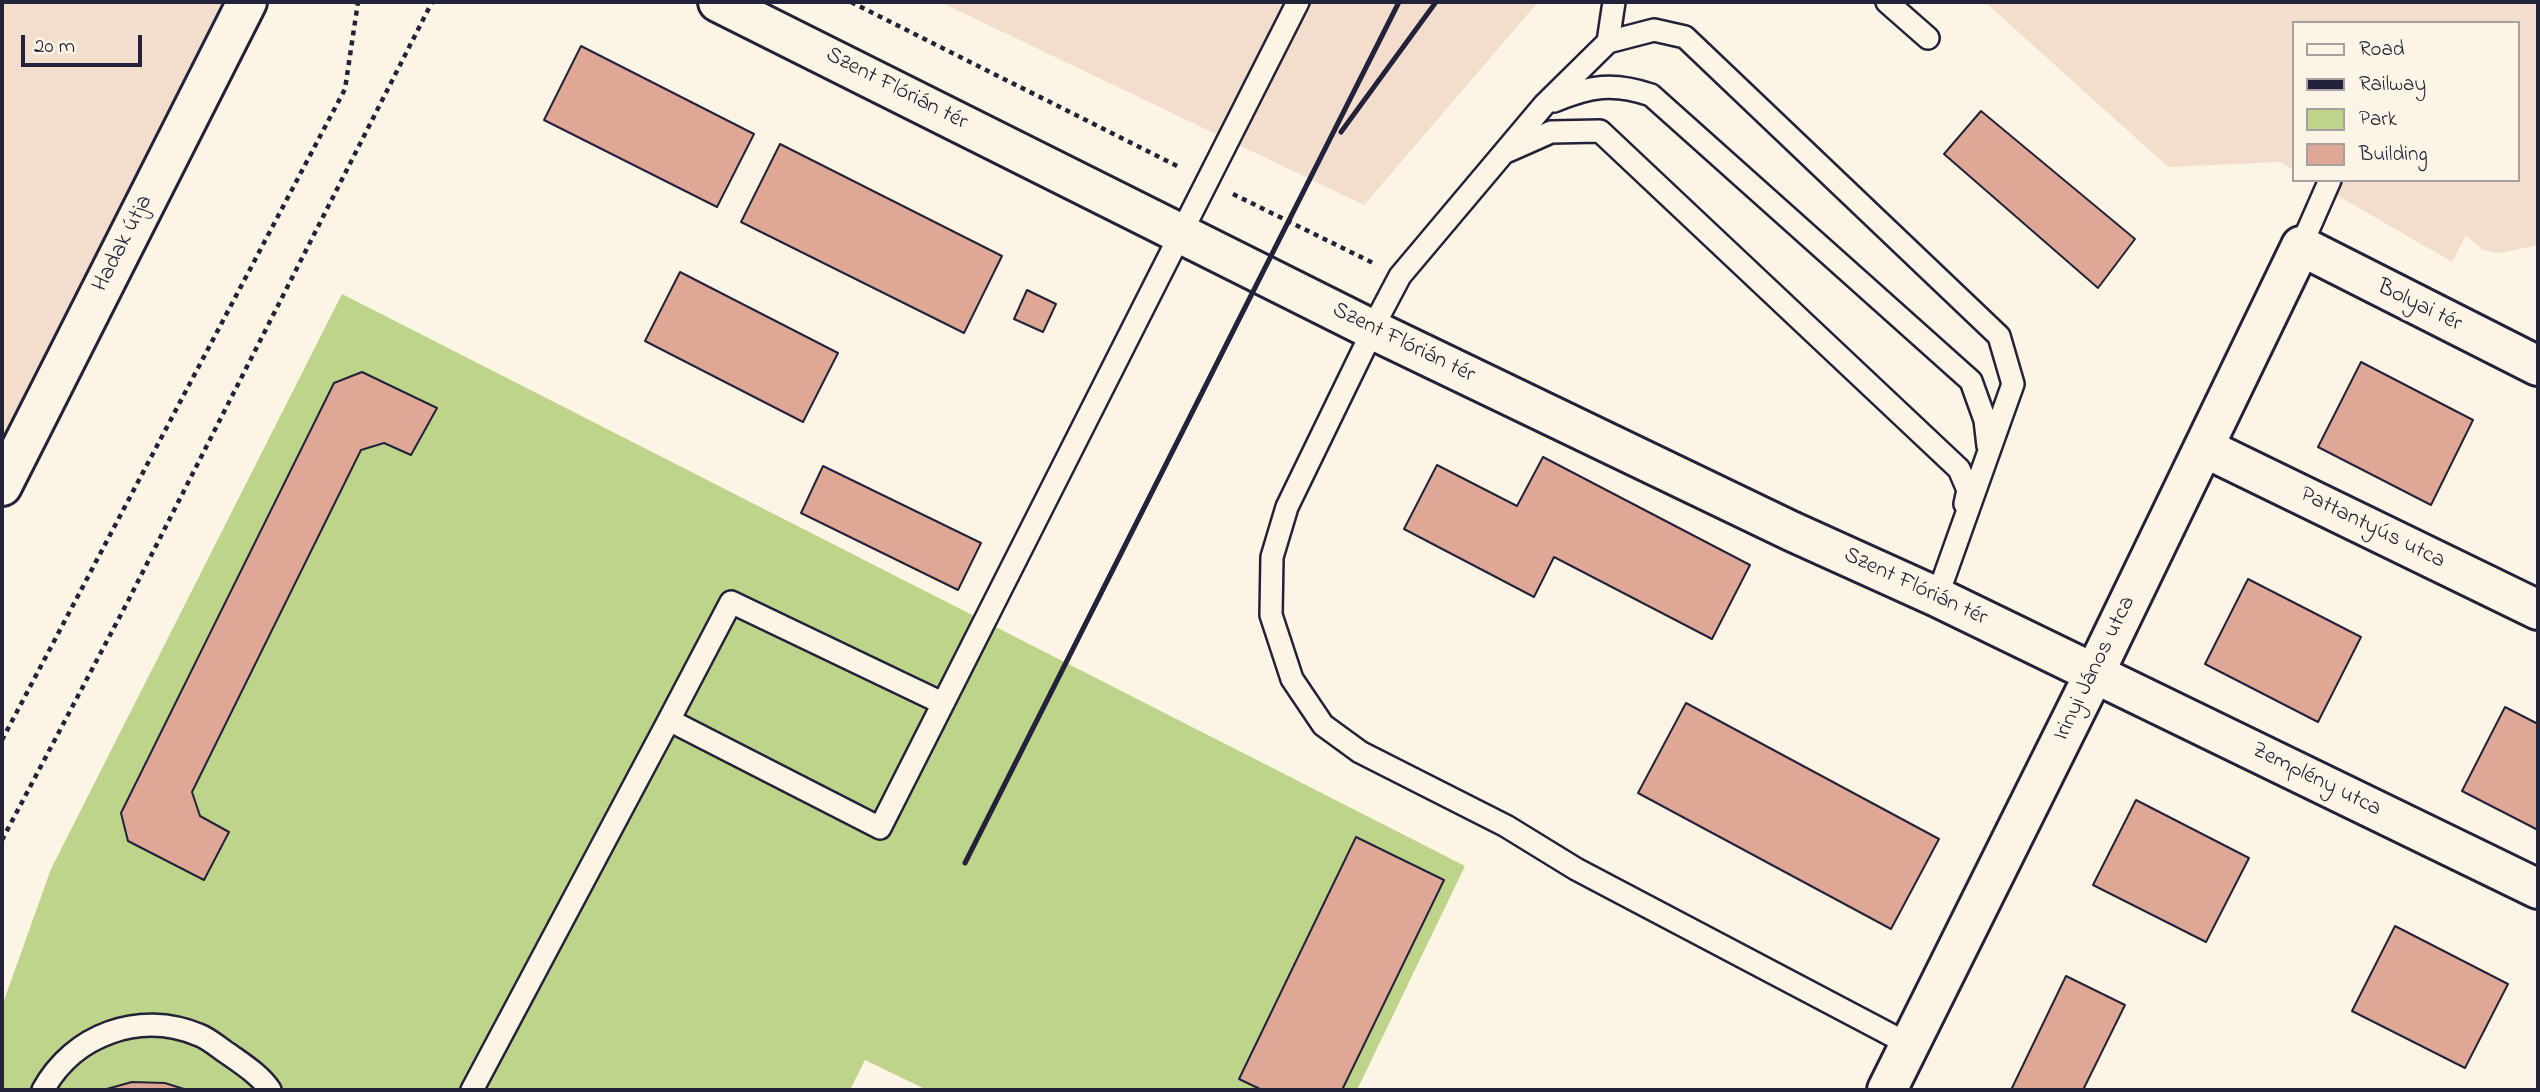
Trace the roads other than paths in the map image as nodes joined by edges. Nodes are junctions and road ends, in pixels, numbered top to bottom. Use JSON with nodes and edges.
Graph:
{"nodes":[{"id":1,"x":247,"y":2,"type":"edge"},
{"id":2,"x":718,"y":2,"type":"edge"},
{"id":3,"x":1298,"y":2,"type":"edge"},
{"id":4,"x":1614,"y":2,"type":"edge"},
{"id":5,"x":1887,"y":2,"type":"edge"},
{"id":6,"x":1928,"y":37,"type":"dead end"},
{"id":7,"x":1608,"y":41,"type":"junction"},
{"id":8,"x":1544,"y":105,"type":"junction"},
{"id":9,"x":1502,"y":154,"type":"junction"},
{"id":10,"x":2329,"y":182,"type":"edge"},
{"id":11,"x":1182,"y":233,"type":"junction"},
{"id":12,"x":2301,"y":246,"type":"junction"},
{"id":13,"x":1373,"y":329,"type":"junction"},
{"id":14,"x":2538,"y":366,"type":"edge"},
{"id":15,"x":2205,"y":448,"type":"junction"},
{"id":16,"x":1989,"y":452,"type":"junction"},
{"id":17,"x":2,"y":486,"type":"edge"},
{"id":18,"x":1958,"y":537,"type":"junction"},
{"id":19,"x":1937,"y":597,"type":"junction"},
{"id":20,"x":2538,"y":610,"type":"edge"},
{"id":21,"x":2094,"y":674,"type":"junction"},
{"id":22,"x":942,"y":703,"type":"junction"},
{"id":23,"x":669,"y":720,"type":"junction"},
{"id":24,"x":2538,"y":889,"type":"edge"},
{"id":25,"x":1910,"y":1045,"type":"junction"},
{"id":26,"x":43,"y":1090,"type":"edge"},
{"id":27,"x":270,"y":1090,"type":"edge"},
{"id":28,"x":472,"y":1090,"type":"edge"},
{"id":29,"x":1887,"y":1090,"type":"edge"}],
"edges":[{"from":1,"to":17,"type":"street","name":"Hadak útja"},
{"from":2,"to":11,"type":"street","name":"Szent Flórián tér"},
{"from":3,"to":11,"type":"lane"},
{"from":4,"to":7,"type":"lane"},
{"from":5,"to":6,"type":"lane"},
{"from":7,"to":8,"type":"lane"},
{"from":7,"to":16,"type":"lane"},
{"from":8,"to":9,"type":"lane"},
{"from":8,"to":16,"type":"lane"},
{"from":9,"to":13,"type":"lane"},
{"from":9,"to":18,"type":"lane"},
{"from":10,"to":12,"type":"lane"},
{"from":11,"to":13,"type":"street","name":"Szent Flórián tér"},
{"from":11,"to":22,"type":"lane"},
{"from":12,"to":14,"type":"street","name":"Bolyai tér"},
{"from":12,"to":15,"type":"street","name":"Irinyi János utca"},
{"from":13,"to":19,"type":"street","name":"Szent Flórián tér"},
{"from":13,"to":25,"type":"lane"},
{"from":15,"to":20,"type":"street","name":"Pattantyús utca"},
{"from":15,"to":21,"type":"street","name":"Irinyi János utca"},
{"from":16,"to":18,"type":"lane"},
{"from":18,"to":19,"type":"lane"},
{"from":19,"to":21,"type":"street","name":"Szent Flórián tér"},
{"from":21,"to":24,"type":"street","name":"Zemplény utca"},
{"from":21,"to":25,"type":"street","name":"Irinyi János utca"},
{"from":22,"to":23,"type":"lane"},
{"from":22,"to":23,"type":"lane"},
{"from":23,"to":28,"type":"lane"},
{"from":25,"to":29,"type":"street","name":"Irinyi János utca"},
{"from":26,"to":27,"type":"lane"}]}
